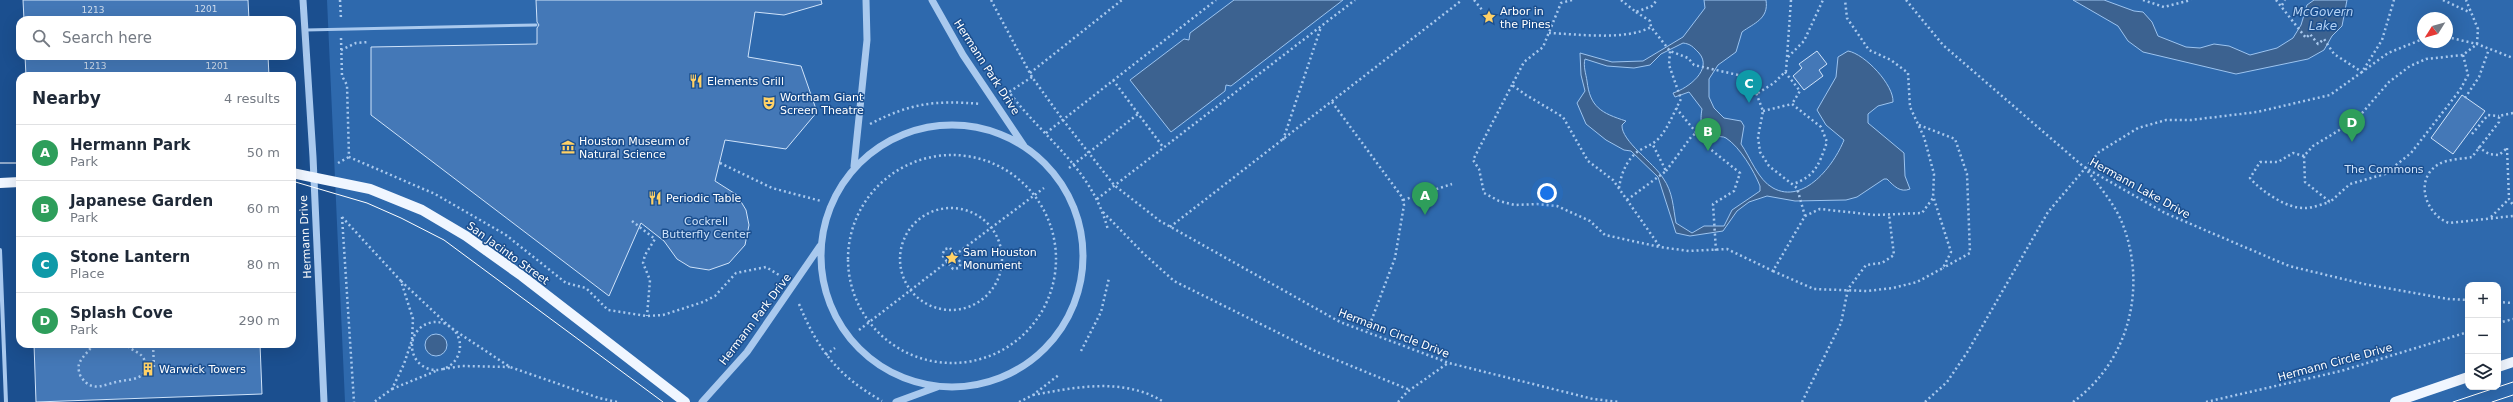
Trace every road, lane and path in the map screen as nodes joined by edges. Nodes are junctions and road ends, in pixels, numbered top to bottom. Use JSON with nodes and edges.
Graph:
{"nodes":[{"id":1,"x":303,"y":0,"type":"edge"},
{"id":2,"x":340,"y":0,"type":"edge"},
{"id":3,"x":866,"y":0,"type":"edge"},
{"id":4,"x":932,"y":0,"type":"edge"},
{"id":5,"x":991,"y":0,"type":"edge"},
{"id":6,"x":1122,"y":0,"type":"edge"},
{"id":7,"x":1216,"y":0,"type":"edge"},
{"id":8,"x":1355,"y":0,"type":"edge"},
{"id":9,"x":1462,"y":0,"type":"edge"},
{"id":10,"x":1474,"y":0,"type":"edge"},
{"id":11,"x":1572,"y":0,"type":"edge"},
{"id":12,"x":1621,"y":0,"type":"edge"},
{"id":13,"x":1657,"y":0,"type":"edge"},
{"id":14,"x":1791,"y":0,"type":"edge"},
{"id":15,"x":1823,"y":0,"type":"edge"},
{"id":16,"x":1845,"y":0,"type":"edge"},
{"id":17,"x":1906,"y":0,"type":"edge"},
{"id":18,"x":2143,"y":0,"type":"edge"},
{"id":19,"x":2191,"y":0,"type":"edge"},
{"id":20,"x":2276,"y":0,"type":"edge"},
{"id":21,"x":2285,"y":0,"type":"edge"},
{"id":22,"x":2394,"y":0,"type":"edge"},
{"id":23,"x":2443,"y":0,"type":"edge"},
{"id":24,"x":2466,"y":0,"type":"edge"},
{"id":25,"x":2282,"y":5,"type":"junction"},
{"id":26,"x":1483,"y":11,"type":"dead end"},
{"id":27,"x":1636,"y":12,"type":"junction"},
{"id":28,"x":2469,"y":12,"type":"junction"},
{"id":29,"x":536,"y":25,"type":"dead end"},
{"id":30,"x":1321,"y":26,"type":"junction"},
{"id":31,"x":1651,"y":27,"type":"junction"},
{"id":32,"x":304,"y":30,"type":"junction"},
{"id":33,"x":341,"y":30,"type":"junction"},
{"id":34,"x":1549,"y":33,"type":"junction"},
{"id":35,"x":2453,"y":38,"type":"edge"},
{"id":36,"x":368,"y":42,"type":"dead end"},
{"id":37,"x":2417,"y":42,"type":"edge"},
{"id":38,"x":2477,"y":44,"type":"junction"},
{"id":39,"x":2490,"y":49,"type":"junction"},
{"id":40,"x":341,"y":50,"type":"junction"},
{"id":41,"x":1669,"y":51,"type":"junction"},
{"id":42,"x":2463,"y":55,"type":"junction"},
{"id":43,"x":1788,"y":58,"type":"junction"},
{"id":44,"x":2513,"y":58,"type":"edge"},
{"id":45,"x":1785,"y":72,"type":"junction"},
{"id":46,"x":2362,"y":72,"type":"junction"},
{"id":47,"x":1030,"y":73,"type":"junction"},
{"id":48,"x":1032,"y":77,"type":"junction"},
{"id":49,"x":1113,"y":80,"type":"junction"},
{"id":50,"x":1512,"y":85,"type":"junction"},
{"id":51,"x":1758,"y":92,"type":"junction"},
{"id":52,"x":2465,"y":98,"type":"dead end"},
{"id":53,"x":1332,"y":102,"type":"junction"},
{"id":54,"x":984,"y":104,"type":"dead end"},
{"id":55,"x":1792,"y":104,"type":"junction"},
{"id":56,"x":1676,"y":108,"type":"junction"},
{"id":57,"x":1763,"y":111,"type":"junction"},
{"id":58,"x":2513,"y":113,"type":"edge"},
{"id":59,"x":1138,"y":114,"type":"junction"},
{"id":60,"x":2499,"y":116,"type":"junction"},
{"id":61,"x":1063,"y":120,"type":"junction"},
{"id":62,"x":1919,"y":125,"type":"junction"},
{"id":63,"x":866,"y":126,"type":"dead end"},
{"id":64,"x":1046,"y":133,"type":"junction"},
{"id":65,"x":1696,"y":134,"type":"junction"},
{"id":66,"x":2472,"y":134,"type":"dead end"},
{"id":67,"x":1283,"y":141,"type":"junction"},
{"id":68,"x":1653,"y":145,"type":"junction"},
{"id":69,"x":1024,"y":146,"type":"junction"},
{"id":70,"x":2478,"y":147,"type":"junction"},
{"id":71,"x":1164,"y":148,"type":"junction"},
{"id":72,"x":1089,"y":153,"type":"junction"},
{"id":73,"x":2304,"y":156,"type":"junction"},
{"id":74,"x":349,"y":157,"type":"junction"},
{"id":75,"x":338,"y":163,"type":"dead end"},
{"id":76,"x":720,"y":163,"type":"dead end"},
{"id":77,"x":1074,"y":164,"type":"junction"},
{"id":78,"x":854,"y":166,"type":"junction"},
{"id":79,"x":2084,"y":167,"type":"junction"},
{"id":80,"x":1069,"y":168,"type":"dead end"},
{"id":81,"x":1665,"y":172,"type":"junction"},
{"id":82,"x":296,"y":174,"type":"edge"},
{"id":83,"x":313,"y":176,"type":"junction"},
{"id":84,"x":16,"y":182,"type":"edge"},
{"id":85,"x":0,"y":183,"type":"edge"},
{"id":86,"x":1452,"y":184,"type":"dead end"},
{"id":87,"x":1793,"y":184,"type":"junction"},
{"id":88,"x":1114,"y":185,"type":"junction"},
{"id":89,"x":1044,"y":188,"type":"dead end"},
{"id":90,"x":1618,"y":188,"type":"junction"},
{"id":91,"x":1034,"y":195,"type":"junction"},
{"id":92,"x":1934,"y":198,"type":"junction"},
{"id":93,"x":2508,"y":198,"type":"junction"},
{"id":94,"x":1097,"y":199,"type":"junction"},
{"id":95,"x":1403,"y":200,"type":"junction"},
{"id":96,"x":1627,"y":200,"type":"junction"},
{"id":97,"x":821,"y":201,"type":"dead end"},
{"id":98,"x":2330,"y":202,"type":"junction"},
{"id":99,"x":2513,"y":205,"type":"edge"},
{"id":100,"x":1103,"y":212,"type":"junction"},
{"id":101,"x":1889,"y":215,"type":"junction"},
{"id":102,"x":1805,"y":216,"type":"junction"},
{"id":103,"x":2513,"y":216,"type":"edge"},
{"id":104,"x":2491,"y":217,"type":"junction"},
{"id":105,"x":632,"y":221,"type":"dead end"},
{"id":106,"x":1170,"y":227,"type":"junction"},
{"id":107,"x":992,"y":228,"type":"junction"},
{"id":108,"x":1108,"y":230,"type":"dead end"},
{"id":109,"x":820,"y":246,"type":"junction"},
{"id":110,"x":1660,"y":247,"type":"junction"},
{"id":111,"x":0,"y":250,"type":"edge"},
{"id":112,"x":1716,"y":251,"type":"junction"},
{"id":113,"x":955,"y":256,"type":"junction"},
{"id":114,"x":947,"y":262,"type":"junction"},
{"id":115,"x":1943,"y":268,"type":"junction"},
{"id":116,"x":1773,"y":271,"type":"junction"},
{"id":117,"x":779,"y":275,"type":"dead end"},
{"id":118,"x":1109,"y":278,"type":"dead end"},
{"id":119,"x":401,"y":281,"type":"junction"},
{"id":120,"x":1848,"y":289,"type":"junction"},
{"id":121,"x":911,"y":290,"type":"junction"},
{"id":122,"x":2465,"y":300,"type":"edge"},
{"id":123,"x":2501,"y":302,"type":"edge"},
{"id":124,"x":2513,"y":303,"type":"edge"},
{"id":125,"x":799,"y":304,"type":"dead end"},
{"id":126,"x":647,"y":316,"type":"junction"},
{"id":127,"x":2513,"y":319,"type":"edge"},
{"id":128,"x":870,"y":322,"type":"junction"},
{"id":129,"x":2501,"y":322,"type":"edge"},
{"id":130,"x":451,"y":328,"type":"junction"},
{"id":131,"x":859,"y":330,"type":"dead end"},
{"id":132,"x":1367,"y":332,"type":"junction"},
{"id":133,"x":2465,"y":333,"type":"edge"},
{"id":134,"x":412,"y":340,"type":"junction"},
{"id":135,"x":90,"y":348,"type":"edge"},
{"id":136,"x":131,"y":348,"type":"edge"},
{"id":137,"x":153,"y":348,"type":"edge"},
{"id":138,"x":835,"y":348,"type":"dead end"},
{"id":139,"x":1081,"y":351,"type":"dead end"},
{"id":140,"x":826,"y":355,"type":"junction"},
{"id":141,"x":2513,"y":362,"type":"edge"},
{"id":142,"x":1449,"y":363,"type":"junction"},
{"id":143,"x":510,"y":366,"type":"junction"},
{"id":144,"x":2501,"y":366,"type":"edge"},
{"id":145,"x":145,"y":368,"type":"junction"},
{"id":146,"x":438,"y":370,"type":"junction"},
{"id":147,"x":1060,"y":374,"type":"dead end"},
{"id":148,"x":2465,"y":378,"type":"edge"},
{"id":149,"x":937,"y":387,"type":"junction"},
{"id":150,"x":392,"y":390,"type":"junction"},
{"id":151,"x":1410,"y":390,"type":"junction"},
{"id":152,"x":1033,"y":396,"type":"junction"},
{"id":153,"x":6,"y":402,"type":"edge"},
{"id":154,"x":324,"y":402,"type":"edge"},
{"id":155,"x":354,"y":402,"type":"edge"},
{"id":156,"x":374,"y":402,"type":"edge"},
{"id":157,"x":617,"y":402,"type":"edge"},
{"id":158,"x":685,"y":402,"type":"edge"},
{"id":159,"x":702,"y":402,"type":"edge"},
{"id":160,"x":882,"y":402,"type":"edge"},
{"id":161,"x":896,"y":402,"type":"edge"},
{"id":162,"x":1019,"y":402,"type":"edge"},
{"id":163,"x":1164,"y":402,"type":"edge"},
{"id":164,"x":1398,"y":402,"type":"edge"},
{"id":165,"x":1619,"y":402,"type":"edge"},
{"id":166,"x":1802,"y":402,"type":"edge"},
{"id":167,"x":1925,"y":402,"type":"edge"},
{"id":168,"x":2073,"y":402,"type":"edge"},
{"id":169,"x":2206,"y":402,"type":"edge"},
{"id":170,"x":2395,"y":402,"type":"edge"}],
"edges":[{"from":1,"to":32,"type":"street","name":"Hermann Drive"},
{"from":2,"to":33,"type":"path"},
{"from":3,"to":78,"type":"street"},
{"from":4,"to":69,"type":"street","name":"Hermann Park Drive"},
{"from":5,"to":47,"type":"path","name":"Hermann Circle Drive"},
{"from":6,"to":47,"type":"path"},
{"from":7,"to":49,"type":"path"},
{"from":8,"to":30,"type":"path"},
{"from":9,"to":53,"type":"path"},
{"from":10,"to":26,"type":"path"},
{"from":11,"to":34,"type":"path"},
{"from":12,"to":27,"type":"path"},
{"from":13,"to":27,"type":"path"},
{"from":14,"to":43,"type":"path"},
{"from":15,"to":43,"type":"path"},
{"from":16,"to":62,"type":"path"},
{"from":17,"to":79,"type":"path","name":"Hermann Lake Drive"},
{"from":18,"to":19,"type":"path"},
{"from":20,"to":25,"type":"path"},
{"from":21,"to":25,"type":"path"},
{"from":22,"to":46,"type":"path"},
{"from":23,"to":28,"type":"path"},
{"from":24,"to":28,"type":"path"},
{"from":25,"to":46,"type":"path"},
{"from":27,"to":31,"type":"path"},
{"from":28,"to":38,"type":"path"},
{"from":29,"to":33,"type":"lane"},
{"from":30,"to":67,"type":"path"},
{"from":30,"to":71,"type":"path"},
{"from":31,"to":34,"type":"path"},
{"from":31,"to":41,"type":"path"},
{"from":32,"to":33,"type":"lane"},
{"from":32,"to":83,"type":"street","name":"Hermann Drive"},
{"from":33,"to":40,"type":"path"},
{"from":34,"to":50,"type":"path"},
{"from":35,"to":38,"type":"path"},
{"from":36,"to":40,"type":"path"},
{"from":37,"to":46,"type":"path"},
{"from":38,"to":39,"type":"path"},
{"from":38,"to":42,"type":"path"},
{"from":39,"to":44,"type":"path"},
{"from":39,"to":52,"type":"path"},
{"from":40,"to":74,"type":"path"},
{"from":41,"to":51,"type":"path"},
{"from":41,"to":56,"type":"path"},
{"from":42,"to":73,"type":"path"},
{"from":42,"to":98,"type":"path"},
{"from":43,"to":45,"type":"path"},
{"from":45,"to":51,"type":"path"},
{"from":45,"to":55,"type":"path"},
{"from":46,"to":79,"type":"path"},
{"from":47,"to":48,"type":"path","name":"Hermann Circle Drive"},
{"from":48,"to":61,"type":"path","name":"Hermann Circle Drive"},
{"from":48,"to":64,"type":"path"},
{"from":49,"to":59,"type":"path"},
{"from":49,"to":61,"type":"path"},
{"from":50,"to":90,"type":"path"},
{"from":50,"to":110,"type":"path"},
{"from":51,"to":57,"type":"path"},
{"from":53,"to":67,"type":"path"},
{"from":53,"to":95,"type":"path"},
{"from":54,"to":63,"type":"path"},
{"from":55,"to":57,"type":"path"},
{"from":55,"to":87,"type":"path"},
{"from":56,"to":65,"type":"path"},
{"from":56,"to":68,"type":"path"},
{"from":57,"to":87,"type":"path"},
{"from":58,"to":60,"type":"path"},
{"from":59,"to":71,"type":"path"},
{"from":59,"to":72,"type":"path"},
{"from":60,"to":66,"type":"path"},
{"from":60,"to":70,"type":"path"},
{"from":61,"to":64,"type":"path"},
{"from":61,"to":72,"type":"path","name":"Hermann Circle Drive"},
{"from":62,"to":92,"type":"path"},
{"from":62,"to":115,"type":"path"},
{"from":64,"to":77,"type":"path"},
{"from":65,"to":81,"type":"path"},
{"from":65,"to":112,"type":"path"},
{"from":67,"to":106,"type":"path"},
{"from":68,"to":81,"type":"path"},
{"from":68,"to":90,"type":"path"},
{"from":69,"to":78,"type":"street"},
{"from":69,"to":149,"type":"street"},
{"from":70,"to":93,"type":"path"},
{"from":70,"to":104,"type":"path"},
{"from":71,"to":88,"type":"path"},
{"from":72,"to":77,"type":"path"},
{"from":72,"to":88,"type":"path","name":"Hermann Circle Drive"},
{"from":73,"to":98,"type":"path"},
{"from":73,"to":98,"type":"path"},
{"from":74,"to":75,"type":"path"},
{"from":74,"to":126,"type":"path"},
{"from":76,"to":97,"type":"path"},
{"from":77,"to":80,"type":"path"},
{"from":77,"to":94,"type":"path"},
{"from":78,"to":109,"type":"street"},
{"from":79,"to":122,"type":"path","name":"Hermann Lake Drive"},
{"from":79,"to":167,"type":"path"},
{"from":79,"to":168,"type":"path"},
{"from":81,"to":96,"type":"path"},
{"from":82,"to":83,"type":"main road","name":"San Jacinto Street"},
{"from":83,"to":154,"type":"street","name":"Hermann Drive"},
{"from":83,"to":158,"type":"main road","name":"San Jacinto Street"},
{"from":84,"to":85,"type":"main road"},
{"from":86,"to":95,"type":"path"},
{"from":87,"to":102,"type":"path"},
{"from":88,"to":94,"type":"path"},
{"from":88,"to":106,"type":"path","name":"Hermann Circle Drive"},
{"from":89,"to":91,"type":"path"},
{"from":90,"to":96,"type":"path"},
{"from":91,"to":107,"type":"path"},
{"from":91,"to":128,"type":"path"},
{"from":91,"to":128,"type":"path"},
{"from":92,"to":101,"type":"path"},
{"from":92,"to":115,"type":"path"},
{"from":93,"to":99,"type":"path"},
{"from":93,"to":104,"type":"path"},
{"from":94,"to":100,"type":"path"},
{"from":95,"to":132,"type":"path"},
{"from":96,"to":110,"type":"path"},
{"from":100,"to":108,"type":"path"},
{"from":100,"to":151,"type":"path"},
{"from":101,"to":102,"type":"path"},
{"from":101,"to":120,"type":"path"},
{"from":102,"to":116,"type":"path"},
{"from":103,"to":104,"type":"path"},
{"from":105,"to":126,"type":"path"},
{"from":106,"to":132,"type":"path","name":"Hermann Circle Drive"},
{"from":107,"to":113,"type":"path"},
{"from":107,"to":121,"type":"path"},
{"from":107,"to":121,"type":"path"},
{"from":109,"to":149,"type":"street"},
{"from":109,"to":159,"type":"street","name":"Hermann Park Drive"},
{"from":110,"to":112,"type":"path"},
{"from":111,"to":153,"type":"street"},
{"from":112,"to":116,"type":"path"},
{"from":113,"to":114,"type":"path"},
{"from":113,"to":114,"type":"path"},
{"from":114,"to":121,"type":"path"},
{"from":115,"to":120,"type":"path"},
{"from":116,"to":120,"type":"path"},
{"from":117,"to":126,"type":"path"},
{"from":118,"to":139,"type":"path"},
{"from":119,"to":130,"type":"path"},
{"from":119,"to":134,"type":"path"},
{"from":119,"to":155,"type":"path"},
{"from":120,"to":166,"type":"path"},
{"from":121,"to":128,"type":"path"},
{"from":123,"to":124,"type":"path"},
{"from":125,"to":140,"type":"path"},
{"from":127,"to":129,"type":"path"},
{"from":128,"to":131,"type":"path"},
{"from":130,"to":134,"type":"path"},
{"from":130,"to":143,"type":"path"},
{"from":130,"to":146,"type":"path"},
{"from":132,"to":142,"type":"path","name":"Hermann Circle Drive"},
{"from":133,"to":169,"type":"path","name":"Hermann Circle Drive"},
{"from":134,"to":146,"type":"path"},
{"from":134,"to":150,"type":"path"},
{"from":135,"to":145,"type":"path"},
{"from":136,"to":145,"type":"path"},
{"from":137,"to":145,"type":"path"},
{"from":138,"to":140,"type":"path"},
{"from":140,"to":160,"type":"path"},
{"from":141,"to":144,"type":"main road"},
{"from":142,"to":151,"type":"path"},
{"from":142,"to":165,"type":"path","name":"Hermann Circle Drive"},
{"from":143,"to":146,"type":"path"},
{"from":143,"to":157,"type":"path"},
{"from":146,"to":150,"type":"path"},
{"from":147,"to":152,"type":"path"},
{"from":148,"to":170,"type":"main road"},
{"from":149,"to":161,"type":"street"},
{"from":150,"to":156,"type":"path"},
{"from":151,"to":164,"type":"path"},
{"from":152,"to":162,"type":"path"},
{"from":152,"to":163,"type":"path"}]}
